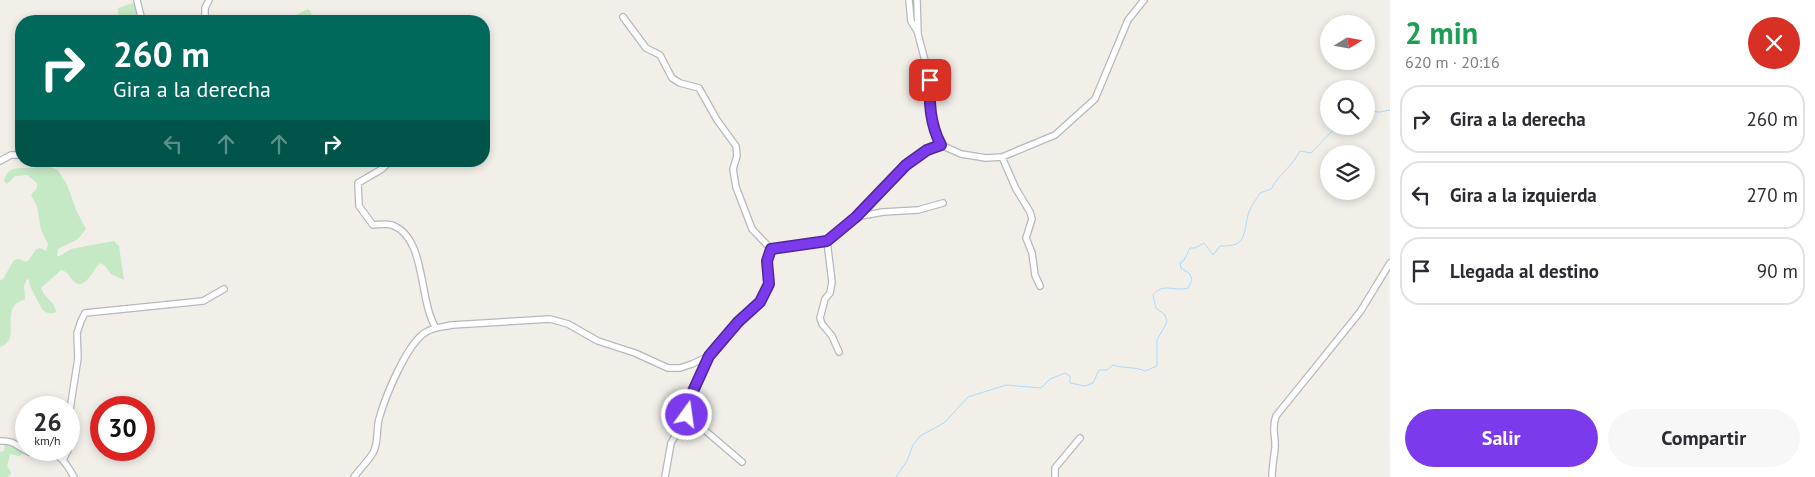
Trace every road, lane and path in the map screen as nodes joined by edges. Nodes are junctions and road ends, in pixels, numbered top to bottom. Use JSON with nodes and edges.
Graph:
{"nodes":[{"id":1,"x":138,"y":0,"type":"edge"},
{"id":2,"x":209,"y":0,"type":"edge"},
{"id":3,"x":909,"y":0,"type":"edge"},
{"id":4,"x":917,"y":0,"type":"edge"},
{"id":5,"x":1144,"y":0,"type":"edge"},
{"id":6,"x":141,"y":15,"type":"edge"},
{"id":7,"x":205,"y":15,"type":"edge"},
{"id":8,"x":623,"y":17,"type":"dead end"},
{"id":9,"x":918,"y":34,"type":"junction"},
{"id":10,"x":941,"y":145,"type":"junction"},
{"id":11,"x":15,"y":155,"type":"edge"},
{"id":12,"x":1002,"y":157,"type":"junction"},
{"id":13,"x":0,"y":161,"type":"edge"},
{"id":14,"x":384,"y":167,"type":"edge"},
{"id":15,"x":942,"y":203,"type":"dead end"},
{"id":16,"x":856,"y":217,"type":"junction"},
{"id":17,"x":827,"y":241,"type":"junction"},
{"id":18,"x":771,"y":249,"type":"junction"},
{"id":19,"x":1390,"y":264,"type":"edge"},
{"id":20,"x":1040,"y":286,"type":"dead end"},
{"id":21,"x":224,"y":289,"type":"dead end"},
{"id":22,"x":436,"y":328,"type":"junction"},
{"id":23,"x":839,"y":352,"type":"dead end"},
{"id":24,"x":709,"y":356,"type":"junction"},
{"id":25,"x":72,"y":396,"type":"edge"},
{"id":26,"x":687,"y":415,"type":"junction"},
{"id":27,"x":1080,"y":438,"type":"dead end"},
{"id":28,"x":0,"y":440,"type":"edge"},
{"id":29,"x":15,"y":443,"type":"edge"},
{"id":30,"x":64,"y":461,"type":"edge"},
{"id":31,"x":742,"y":462,"type":"dead end"},
{"id":32,"x":74,"y":477,"type":"edge"},
{"id":33,"x":354,"y":477,"type":"edge"},
{"id":34,"x":665,"y":477,"type":"edge"},
{"id":35,"x":1055,"y":477,"type":"edge"},
{"id":36,"x":1272,"y":477,"type":"edge"}],
"edges":[{"from":1,"to":6,"type":"street"},
{"from":2,"to":7,"type":"street"},
{"from":3,"to":9,"type":"street"},
{"from":4,"to":9,"type":"street"},
{"from":5,"to":12,"type":"street"},
{"from":8,"to":18,"type":"street"},
{"from":9,"to":10,"type":"street"},
{"from":10,"to":12,"type":"street"},
{"from":10,"to":16,"type":"street"},
{"from":11,"to":13,"type":"street"},
{"from":12,"to":20,"type":"street"},
{"from":14,"to":22,"type":"street"},
{"from":15,"to":16,"type":"street"},
{"from":16,"to":17,"type":"street"},
{"from":17,"to":18,"type":"street"},
{"from":17,"to":23,"type":"street"},
{"from":18,"to":24,"type":"street"},
{"from":19,"to":36,"type":"street"},
{"from":21,"to":25,"type":"street"},
{"from":22,"to":24,"type":"street"},
{"from":22,"to":33,"type":"street"},
{"from":24,"to":26,"type":"street"},
{"from":26,"to":31,"type":"street"},
{"from":26,"to":34,"type":"street"},
{"from":27,"to":35,"type":"street"},
{"from":28,"to":29,"type":"street"},
{"from":30,"to":32,"type":"street"}]}
